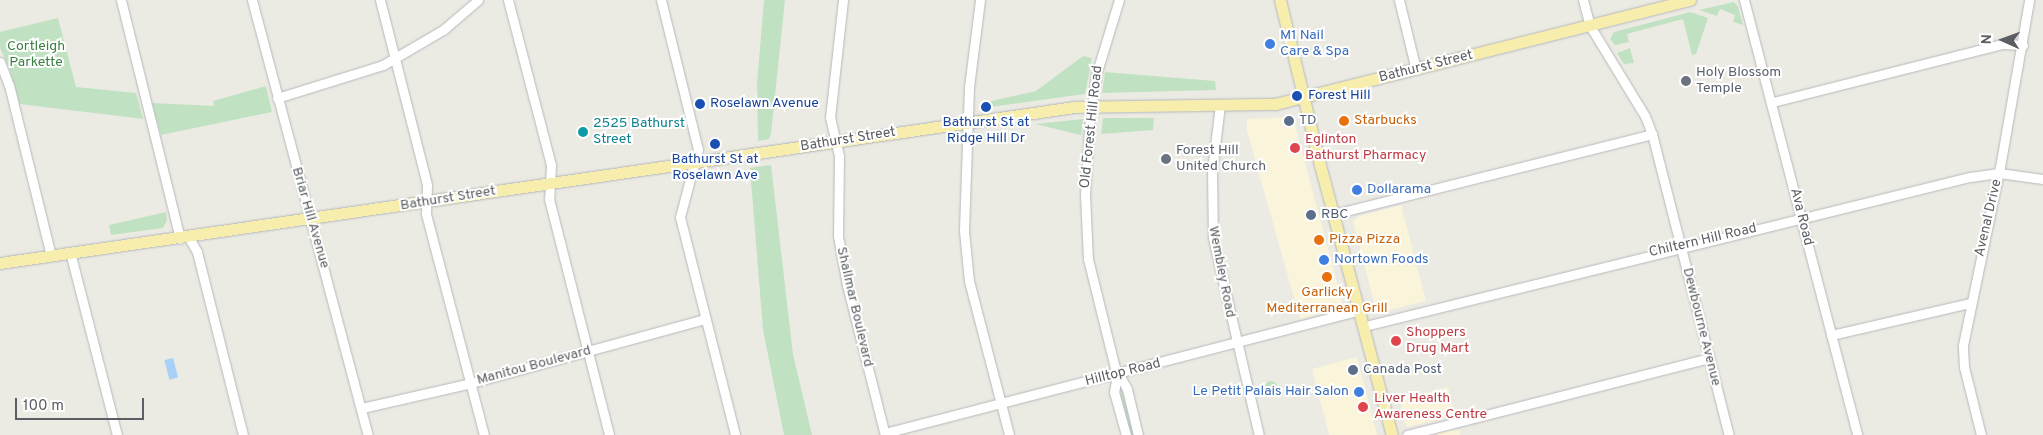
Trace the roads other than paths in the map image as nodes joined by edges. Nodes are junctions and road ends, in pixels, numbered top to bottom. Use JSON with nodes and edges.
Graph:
{"nodes":[{"id":1,"x":121,"y":0,"type":"edge"},
{"id":2,"x":252,"y":0,"type":"edge"},
{"id":3,"x":380,"y":0,"type":"edge"},
{"id":4,"x":478,"y":0,"type":"edge"},
{"id":5,"x":508,"y":0,"type":"edge"},
{"id":6,"x":661,"y":0,"type":"edge"},
{"id":7,"x":843,"y":0,"type":"edge"},
{"id":8,"x":980,"y":0,"type":"edge"},
{"id":9,"x":1119,"y":0,"type":"edge"},
{"id":10,"x":1280,"y":0,"type":"edge"},
{"id":11,"x":1398,"y":0,"type":"edge"},
{"id":12,"x":1583,"y":0,"type":"edge"},
{"id":13,"x":1690,"y":0,"type":"edge"},
{"id":14,"x":1744,"y":0,"type":"edge"},
{"id":15,"x":2029,"y":0,"type":"edge"},
{"id":16,"x":1590,"y":26,"type":"junction"},
{"id":17,"x":2023,"y":45,"type":"junction"},
{"id":18,"x":395,"y":58,"type":"junction"},
{"id":19,"x":0,"y":62,"type":"edge"},
{"id":20,"x":1416,"y":70,"type":"junction"},
{"id":21,"x":277,"y":98,"type":"junction"},
{"id":22,"x":1304,"y":98,"type":"junction"},
{"id":23,"x":1772,"y":102,"type":"junction"},
{"id":24,"x":1220,"y":105,"type":"junction"},
{"id":25,"x":968,"y":122,"type":"junction"},
{"id":26,"x":1652,"y":134,"type":"junction"},
{"id":27,"x":835,"y":142,"type":"junction"},
{"id":28,"x":697,"y":162,"type":"junction"},
{"id":29,"x":1999,"y":173,"type":"junction"},
{"id":30,"x":2043,"y":180,"type":"edge"},
{"id":31,"x":551,"y":182,"type":"junction"},
{"id":32,"x":426,"y":203,"type":"junction"},
{"id":33,"x":1334,"y":214,"type":"junction"},
{"id":34,"x":1801,"y":219,"type":"junction"},
{"id":35,"x":310,"y":220,"type":"junction"},
{"id":36,"x":185,"y":238,"type":"junction"},
{"id":37,"x":1680,"y":246,"type":"junction"},
{"id":38,"x":70,"y":252,"type":"junction"},
{"id":39,"x":51,"y":256,"type":"junction"},
{"id":40,"x":0,"y":263,"type":"edge"},
{"id":41,"x":1970,"y":303,"type":"junction"},
{"id":42,"x":1361,"y":310,"type":"junction"},
{"id":43,"x":705,"y":319,"type":"junction"},
{"id":44,"x":1365,"y":326,"type":"junction"},
{"id":45,"x":1831,"y":335,"type":"junction"},
{"id":46,"x":1236,"y":344,"type":"junction"},
{"id":47,"x":588,"y":352,"type":"junction"},
{"id":48,"x":1709,"y":358,"type":"junction"},
{"id":49,"x":1117,"y":374,"type":"junction"},
{"id":50,"x":471,"y":383,"type":"junction"},
{"id":51,"x":1001,"y":404,"type":"junction"},
{"id":52,"x":362,"y":408,"type":"junction"},
{"id":53,"x":885,"y":434,"type":"edge"},
{"id":54,"x":117,"y":435,"type":"edge"},
{"id":55,"x":242,"y":435,"type":"edge"},
{"id":56,"x":368,"y":435,"type":"edge"},
{"id":57,"x":484,"y":435,"type":"edge"},
{"id":58,"x":609,"y":435,"type":"edge"},
{"id":59,"x":735,"y":435,"type":"edge"},
{"id":60,"x":1009,"y":435,"type":"edge"},
{"id":61,"x":1126,"y":435,"type":"edge"},
{"id":62,"x":1138,"y":435,"type":"edge"},
{"id":63,"x":1259,"y":435,"type":"edge"},
{"id":64,"x":1392,"y":435,"type":"edge"},
{"id":65,"x":1407,"y":435,"type":"edge"},
{"id":66,"x":1729,"y":435,"type":"edge"},
{"id":67,"x":1857,"y":435,"type":"edge"},
{"id":68,"x":1981,"y":435,"type":"edge"}],
"edges":[{"from":1,"to":36,"type":"street"},
{"from":2,"to":21,"type":"street","name":"Briar Hill Avenue"},
{"from":3,"to":18,"type":"street"},
{"from":4,"to":18,"type":"street"},
{"from":5,"to":31,"type":"street"},
{"from":6,"to":28,"type":"street"},
{"from":7,"to":27,"type":"street","name":"Shallmar Boulevard"},
{"from":8,"to":25,"type":"street"},
{"from":9,"to":49,"type":"street","name":"Old Forest Hill Road","bridge":true},
{"from":10,"to":22,"type":"main road"},
{"from":11,"to":20,"type":"street"},
{"from":12,"to":16,"type":"street","name":"Dewbourne Avenue"},
{"from":13,"to":16,"type":"main road","name":"Bathurst Street"},
{"from":14,"to":23,"type":"street","name":"Ava Road"},
{"from":15,"to":17,"type":"street","name":"Avenal Drive"},
{"from":16,"to":20,"type":"main road","name":"Bathurst Street"},
{"from":16,"to":26,"type":"street","name":"Dewbourne Avenue"},
{"from":17,"to":23,"type":"street"},
{"from":17,"to":29,"type":"street","name":"Avenal Drive"},
{"from":18,"to":21,"type":"street"},
{"from":18,"to":32,"type":"street"},
{"from":19,"to":39,"type":"street"},
{"from":20,"to":22,"type":"main road","name":"Bathurst Street"},
{"from":21,"to":35,"type":"street","name":"Briar Hill Avenue"},
{"from":22,"to":24,"type":"main road","name":"Bathurst Street"},
{"from":22,"to":33,"type":"main road"},
{"from":23,"to":34,"type":"street","name":"Ava Road"},
{"from":24,"to":25,"type":"main road","name":"Bathurst Street"},
{"from":24,"to":46,"type":"street","name":"Wembley Road"},
{"from":25,"to":27,"type":"main road","name":"Bathurst Street"},
{"from":25,"to":51,"type":"street"},
{"from":26,"to":33,"type":"street"},
{"from":26,"to":37,"type":"street","name":"Dewbourne Avenue"},
{"from":27,"to":28,"type":"main road","name":"Bathurst Street"},
{"from":27,"to":53,"type":"street","name":"Shallmar Boulevard"},
{"from":28,"to":31,"type":"main road","name":"Bathurst Street"},
{"from":28,"to":43,"type":"street"},
{"from":29,"to":30,"type":"street","name":"Chiltern Hill Road"},
{"from":29,"to":34,"type":"street","name":"Chiltern Hill Road"},
{"from":29,"to":41,"type":"street","name":"Avenal Drive"},
{"from":31,"to":32,"type":"main road","name":"Bathurst Street"},
{"from":31,"to":47,"type":"street"},
{"from":32,"to":35,"type":"main road","name":"Bathurst Street"},
{"from":32,"to":50,"type":"street"},
{"from":33,"to":42,"type":"main road"},
{"from":34,"to":37,"type":"street","name":"Chiltern Hill Road"},
{"from":34,"to":45,"type":"street","name":"Ava Road"},
{"from":35,"to":36,"type":"main road","name":"Bathurst Street"},
{"from":35,"to":52,"type":"street","name":"Briar Hill Avenue"},
{"from":36,"to":38,"type":"main road","name":"Bathurst Street"},
{"from":36,"to":55,"type":"street"},
{"from":37,"to":44,"type":"street","name":"Chiltern Hill Road"},
{"from":37,"to":48,"type":"street","name":"Dewbourne Avenue"},
{"from":38,"to":39,"type":"main road","name":"Bathurst Street"},
{"from":38,"to":54,"type":"street"},
{"from":39,"to":40,"type":"main road","name":"Bathurst Street"},
{"from":41,"to":45,"type":"street"},
{"from":41,"to":68,"type":"street","name":"Avenal Drive"},
{"from":42,"to":44,"type":"main road"},
{"from":42,"to":46,"type":"street","name":"Hilltop Road"},
{"from":43,"to":47,"type":"street","name":"Manitou Boulevard"},
{"from":43,"to":59,"type":"street"},
{"from":44,"to":64,"type":"main road"},
{"from":45,"to":67,"type":"street","name":"Ava Road"},
{"from":46,"to":49,"type":"street","name":"Hilltop Road"},
{"from":46,"to":63,"type":"street","name":"Wembley Road"},
{"from":47,"to":50,"type":"street","name":"Manitou Boulevard"},
{"from":47,"to":58,"type":"street"},
{"from":48,"to":65,"type":"street"},
{"from":48,"to":66,"type":"street","name":"Dewbourne Avenue"},
{"from":49,"to":51,"type":"street","name":"Hilltop Road"},
{"from":49,"to":61,"type":"street","name":"Old Forest Hill Road"},
{"from":49,"to":62,"type":"street","name":"Old Forest Hill Road"},
{"from":50,"to":52,"type":"street","name":"Manitou Boulevard"},
{"from":50,"to":57,"type":"street"},
{"from":51,"to":53,"type":"street","name":"Hilltop Road"},
{"from":51,"to":60,"type":"street"},
{"from":52,"to":56,"type":"street","name":"Briar Hill Avenue"}]}
